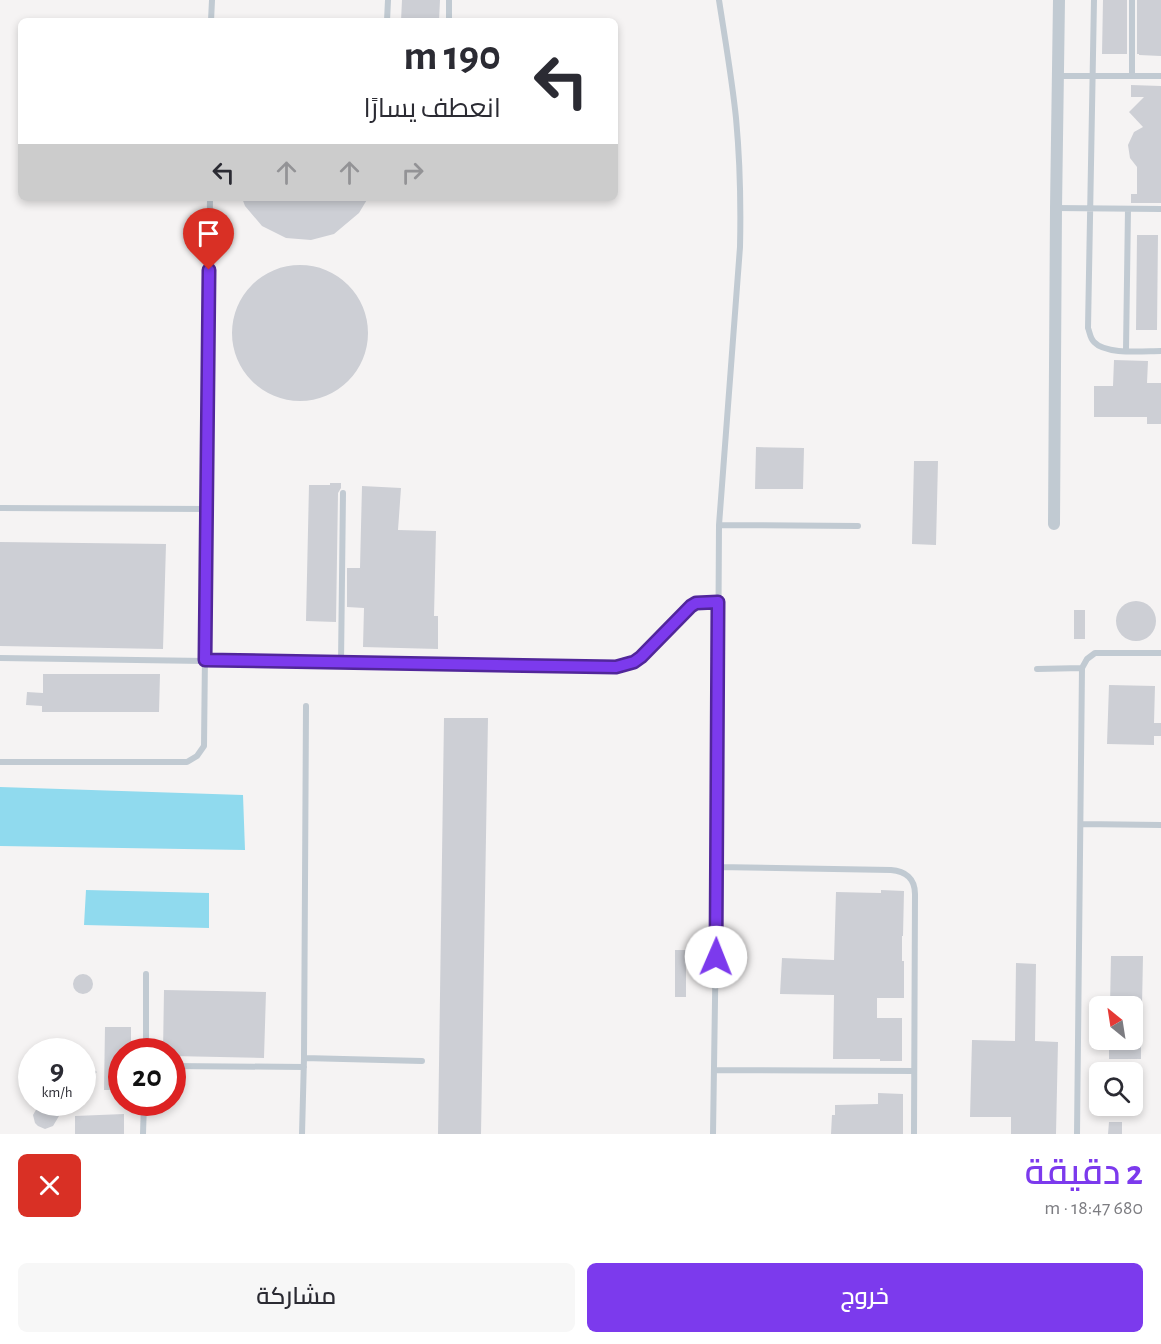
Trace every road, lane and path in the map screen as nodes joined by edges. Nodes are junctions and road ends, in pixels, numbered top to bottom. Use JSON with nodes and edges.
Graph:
{"nodes":[{"id":1,"x":212,"y":0,"type":"edge"},
{"id":2,"x":388,"y":0,"type":"edge"},
{"id":3,"x":449,"y":0,"type":"edge"},
{"id":4,"x":719,"y":0,"type":"edge"},
{"id":5,"x":1059,"y":0,"type":"edge"},
{"id":6,"x":1094,"y":0,"type":"edge"},
{"id":7,"x":1132,"y":0,"type":"edge"},
{"id":8,"x":211,"y":18,"type":"edge"},
{"id":9,"x":387,"y":18,"type":"edge"},
{"id":10,"x":449,"y":18,"type":"edge"},
{"id":11,"x":1094,"y":75,"type":"junction"},
{"id":12,"x":1132,"y":75,"type":"junction"},
{"id":13,"x":1058,"y":76,"type":"junction"},
{"id":14,"x":1161,"y":76,"type":"edge"},
{"id":15,"x":210,"y":201,"type":"edge"},
{"id":16,"x":1056,"y":208,"type":"junction"},
{"id":17,"x":1091,"y":209,"type":"junction"},
{"id":18,"x":1128,"y":209,"type":"junction"},
{"id":19,"x":1161,"y":209,"type":"edge"},
{"id":20,"x":1126,"y":350,"type":"junction"},
{"id":21,"x":1161,"y":351,"type":"edge"},
{"id":22,"x":343,"y":493,"type":"dead end"},
{"id":23,"x":0,"y":508,"type":"edge"},
{"id":24,"x":207,"y":508,"type":"junction"},
{"id":25,"x":1054,"y":524,"type":"dead end"},
{"id":26,"x":719,"y":525,"type":"junction"},
{"id":27,"x":858,"y":526,"type":"dead end"},
{"id":28,"x":718,"y":602,"type":"junction"},
{"id":29,"x":1161,"y":653,"type":"edge"},
{"id":30,"x":0,"y":658,"type":"edge"},
{"id":31,"x":205,"y":660,"type":"junction"},
{"id":32,"x":341,"y":663,"type":"junction"},
{"id":33,"x":1082,"y":668,"type":"junction"},
{"id":34,"x":1037,"y":669,"type":"dead end"},
{"id":35,"x":306,"y":706,"type":"dead end"},
{"id":36,"x":0,"y":762,"type":"edge"},
{"id":37,"x":1081,"y":824,"type":"junction"},
{"id":38,"x":1161,"y":825,"type":"edge"},
{"id":39,"x":717,"y":867,"type":"junction"},
{"id":40,"x":146,"y":974,"type":"dead end"},
{"id":41,"x":146,"y":1038,"type":"edge"},
{"id":42,"x":304,"y":1058,"type":"junction"},
{"id":43,"x":423,"y":1061,"type":"dead end"},
{"id":44,"x":186,"y":1066,"type":"edge"},
{"id":45,"x":304,"y":1067,"type":"junction"},
{"id":46,"x":714,"y":1070,"type":"junction"},
{"id":47,"x":914,"y":1071,"type":"junction"},
{"id":48,"x":144,"y":1116,"type":"edge"},
{"id":49,"x":143,"y":1134,"type":"edge"},
{"id":50,"x":302,"y":1134,"type":"edge"},
{"id":51,"x":713,"y":1134,"type":"edge"},
{"id":52,"x":914,"y":1134,"type":"edge"},
{"id":53,"x":1077,"y":1134,"type":"edge"}],
"edges":[{"from":1,"to":8,"type":"lane"},
{"from":2,"to":9,"type":"lane"},
{"from":3,"to":10,"type":"lane"},
{"from":4,"to":26,"type":"lane"},
{"from":5,"to":13,"type":"street"},
{"from":6,"to":11,"type":"lane"},
{"from":7,"to":12,"type":"lane"},
{"from":11,"to":12,"type":"lane"},
{"from":11,"to":13,"type":"lane"},
{"from":11,"to":17,"type":"lane"},
{"from":12,"to":14,"type":"lane"},
{"from":13,"to":16,"type":"street"},
{"from":15,"to":24,"type":"lane"},
{"from":16,"to":17,"type":"lane"},
{"from":16,"to":25,"type":"street"},
{"from":17,"to":18,"type":"lane"},
{"from":17,"to":20,"type":"lane"},
{"from":18,"to":19,"type":"lane"},
{"from":18,"to":20,"type":"lane"},
{"from":20,"to":21,"type":"lane"},
{"from":22,"to":32,"type":"lane"},
{"from":23,"to":24,"type":"lane"},
{"from":24,"to":31,"type":"lane"},
{"from":26,"to":27,"type":"lane"},
{"from":26,"to":28,"type":"lane"},
{"from":28,"to":32,"type":"lane"},
{"from":28,"to":39,"type":"lane"},
{"from":29,"to":33,"type":"lane"},
{"from":30,"to":31,"type":"lane"},
{"from":31,"to":32,"type":"lane"},
{"from":31,"to":36,"type":"lane"},
{"from":33,"to":34,"type":"lane"},
{"from":33,"to":37,"type":"lane"},
{"from":35,"to":42,"type":"lane"},
{"from":37,"to":38,"type":"lane"},
{"from":37,"to":53,"type":"lane"},
{"from":39,"to":46,"type":"lane"},
{"from":39,"to":47,"type":"lane"},
{"from":40,"to":41,"type":"lane"},
{"from":42,"to":43,"type":"lane"},
{"from":42,"to":45,"type":"lane"},
{"from":44,"to":45,"type":"lane"},
{"from":45,"to":50,"type":"lane"},
{"from":46,"to":47,"type":"lane"},
{"from":46,"to":51,"type":"lane"},
{"from":47,"to":52,"type":"lane"},
{"from":48,"to":49,"type":"lane"}]}
